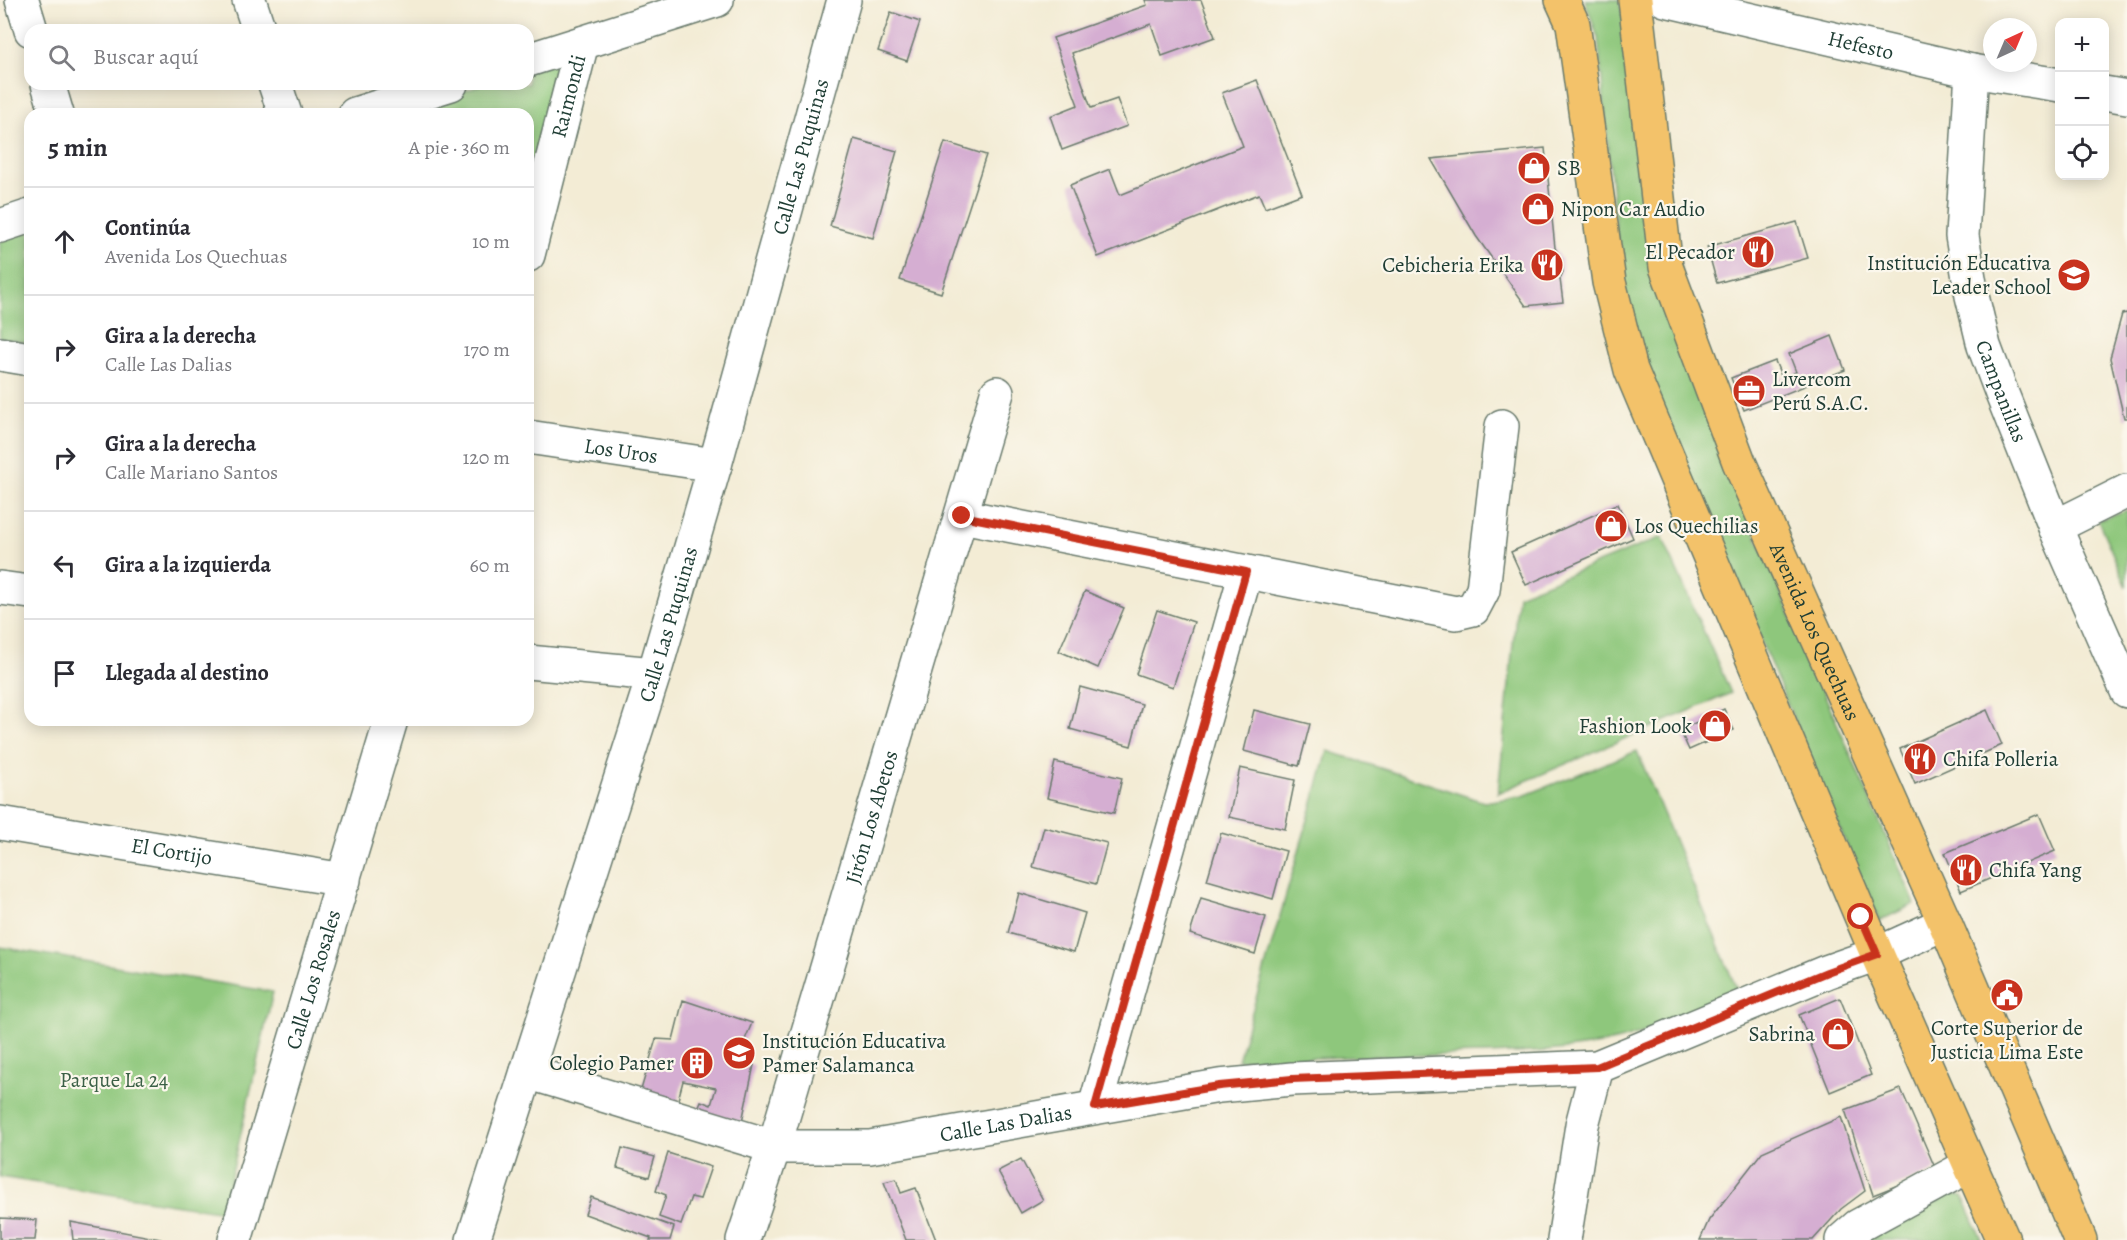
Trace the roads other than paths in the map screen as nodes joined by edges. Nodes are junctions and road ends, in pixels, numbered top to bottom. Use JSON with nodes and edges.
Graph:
{"nodes":[{"id":1,"x":22,"y":0,"type":"edge"},
{"id":2,"x":249,"y":0,"type":"edge"},
{"id":3,"x":717,"y":0,"type":"edge"},
{"id":4,"x":844,"y":0,"type":"edge"},
{"id":5,"x":1562,"y":0,"type":"edge"},
{"id":6,"x":1635,"y":0,"type":"edge"},
{"id":7,"x":1665,"y":0,"type":"edge"},
{"id":8,"x":29,"y":24,"type":"edge"},
{"id":9,"x":257,"y":24,"type":"edge"},
{"id":10,"x":582,"y":43,"type":"junction"},
{"id":11,"x":534,"y":58,"type":"edge"},
{"id":12,"x":1972,"y":71,"type":"junction"},
{"id":13,"x":2055,"y":84,"type":"edge"},
{"id":14,"x":50,"y":90,"type":"edge"},
{"id":15,"x":277,"y":90,"type":"edge"},
{"id":16,"x":432,"y":90,"type":"edge"},
{"id":17,"x":2109,"y":94,"type":"edge"},
{"id":18,"x":2127,"y":97,"type":"edge"},
{"id":19,"x":55,"y":108,"type":"edge"},
{"id":20,"x":283,"y":108,"type":"edge"},
{"id":21,"x":374,"y":108,"type":"edge"},
{"id":22,"x":24,"y":218,"type":"edge"},
{"id":23,"x":0,"y":226,"type":"edge"},
{"id":24,"x":534,"y":231,"type":"edge"},
{"id":25,"x":0,"y":354,"type":"edge"},
{"id":26,"x":24,"y":358,"type":"edge"},
{"id":27,"x":997,"y":393,"type":"dead end"},
{"id":28,"x":1502,"y":426,"type":"dead end"},
{"id":29,"x":534,"y":438,"type":"edge"},
{"id":30,"x":715,"y":465,"type":"junction"},
{"id":31,"x":2127,"y":491,"type":"edge"},
{"id":32,"x":962,"y":516,"type":"junction"},
{"id":33,"x":2055,"y":526,"type":"junction"},
{"id":34,"x":1246,"y":572,"type":"junction"},
{"id":35,"x":0,"y":588,"type":"edge"},
{"id":36,"x":24,"y":591,"type":"edge"},
{"id":37,"x":534,"y":663,"type":"edge"},
{"id":38,"x":654,"y":674,"type":"junction"},
{"id":39,"x":2127,"y":691,"type":"edge"},
{"id":40,"x":389,"y":726,"type":"edge"},
{"id":41,"x":0,"y":823,"type":"edge"},
{"id":42,"x":344,"y":880,"type":"junction"},
{"id":43,"x":1945,"y":923,"type":"junction"},
{"id":44,"x":1877,"y":954,"type":"junction"},
{"id":45,"x":1597,"y":1067,"type":"junction"},
{"id":46,"x":527,"y":1072,"type":"junction"},
{"id":47,"x":1095,"y":1107,"type":"junction"},
{"id":48,"x":774,"y":1147,"type":"junction"},
{"id":49,"x":1970,"y":1165,"type":"junction"},
{"id":50,"x":235,"y":1240,"type":"edge"},
{"id":51,"x":473,"y":1240,"type":"edge"},
{"id":52,"x":743,"y":1240,"type":"edge"},
{"id":53,"x":1564,"y":1240,"type":"edge"},
{"id":54,"x":1842,"y":1240,"type":"edge"},
{"id":55,"x":2003,"y":1240,"type":"edge"},
{"id":56,"x":2079,"y":1240,"type":"edge"}],
"edges":[{"from":1,"to":8,"type":"street"},
{"from":2,"to":9,"type":"street"},
{"from":3,"to":10,"type":"street"},
{"from":4,"to":30,"type":"street","name":"Calle Las Puquinas"},
{"from":5,"to":44,"type":"main road"},
{"from":6,"to":43,"type":"main road","name":"Avenida Los Quechuas"},
{"from":7,"to":12,"type":"street","name":"Hefesto"},
{"from":10,"to":11,"type":"street"},
{"from":10,"to":24,"type":"street","name":"Raimondi"},
{"from":12,"to":13,"type":"street","name":"Hefesto"},
{"from":12,"to":33,"type":"street","name":"Campanillas"},
{"from":14,"to":19,"type":"street"},
{"from":15,"to":20,"type":"street"},
{"from":16,"to":21,"type":"street"},
{"from":17,"to":18,"type":"street"},
{"from":22,"to":23,"type":"street"},
{"from":25,"to":26,"type":"street"},
{"from":27,"to":32,"type":"street","name":"Jirón Los Abetos"},
{"from":28,"to":34,"type":"street"},
{"from":29,"to":30,"type":"street","name":"Los Uros"},
{"from":30,"to":38,"type":"street","name":"Calle Las Puquinas"},
{"from":31,"to":33,"type":"street"},
{"from":32,"to":34,"type":"street"},
{"from":32,"to":48,"type":"street","name":"Jirón Los Abetos"},
{"from":33,"to":39,"type":"street","name":"Campanillas"},
{"from":34,"to":47,"type":"street"},
{"from":35,"to":36,"type":"street"},
{"from":37,"to":38,"type":"street"},
{"from":38,"to":46,"type":"street","name":"Calle Las Puquinas"},
{"from":40,"to":42,"type":"street","name":"Calle Los Rosales"},
{"from":41,"to":42,"type":"street","name":"El Cortijo"},
{"from":42,"to":50,"type":"street","name":"Calle Los Rosales"},
{"from":43,"to":44,"type":"street","name":"Calle Las Dalias"},
{"from":43,"to":56,"type":"main road","name":"Avenida Los Quechuas"},
{"from":44,"to":45,"type":"street","name":"Calle Las Dalias"},
{"from":44,"to":49,"type":"main road"},
{"from":45,"to":47,"type":"street","name":"Calle Las Dalias"},
{"from":45,"to":53,"type":"street"},
{"from":46,"to":48,"type":"street","name":"Calle Las Dalias"},
{"from":46,"to":51,"type":"street","name":"Calle Las Puquinas"},
{"from":47,"to":48,"type":"street","name":"Calle Las Dalias"},
{"from":48,"to":52,"type":"street","name":"Jirón Los Abetos"},
{"from":49,"to":54,"type":"street"},
{"from":49,"to":55,"type":"main road"}]}
